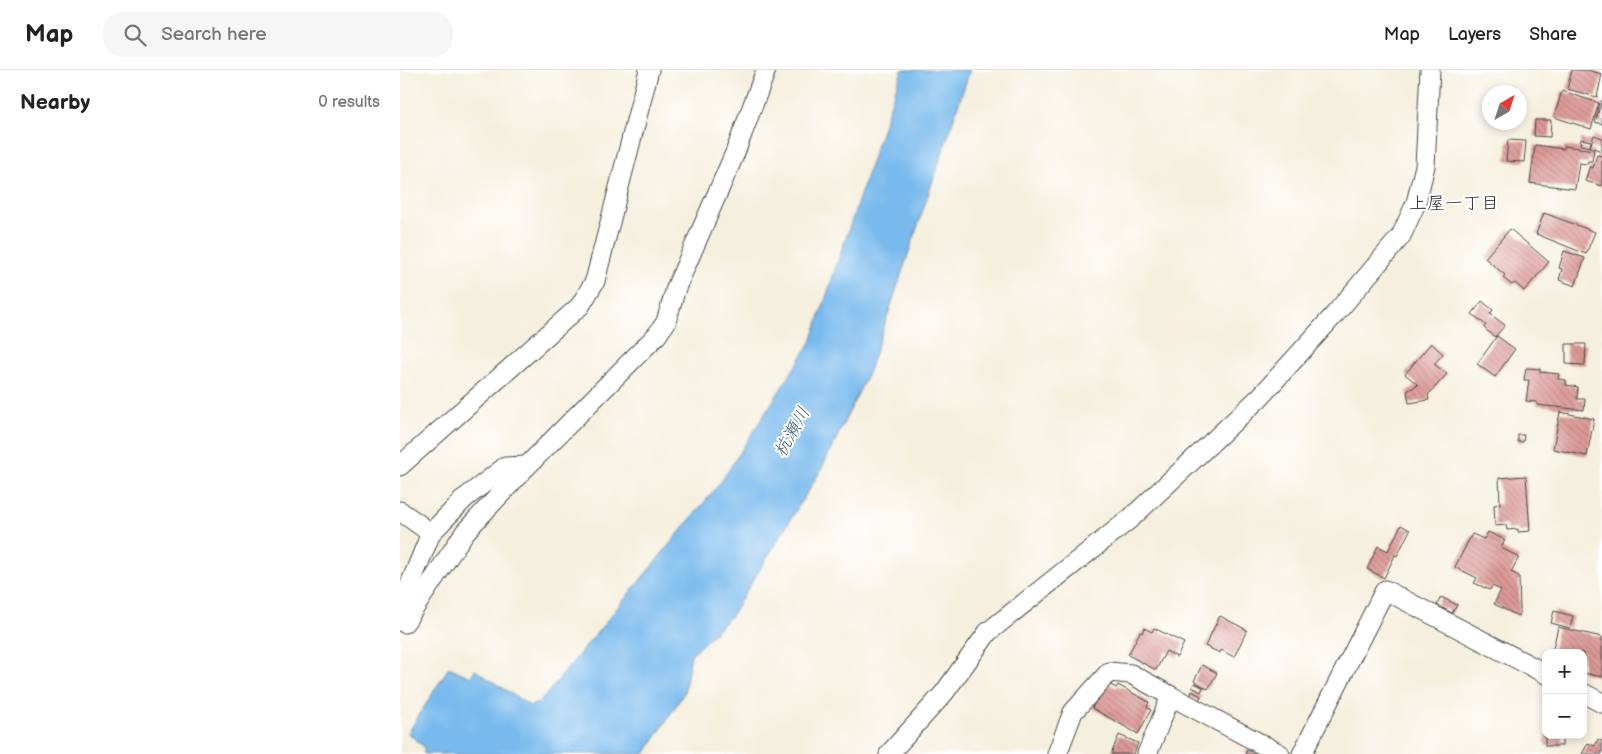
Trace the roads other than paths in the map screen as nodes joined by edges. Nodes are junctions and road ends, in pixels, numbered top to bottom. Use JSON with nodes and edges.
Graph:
{"nodes":[{"id":1,"x":649,"y":70,"type":"edge"},
{"id":2,"x":766,"y":70,"type":"edge"},
{"id":3,"x":1430,"y":70,"type":"edge"},
{"id":4,"x":400,"y":466,"type":"edge"},
{"id":5,"x":527,"y":466,"type":"junction"},
{"id":6,"x":400,"y":511,"type":"edge"},
{"id":7,"x":431,"y":532,"type":"junction"},
{"id":8,"x":404,"y":624,"type":"edge"},
{"id":9,"x":1542,"y":672,"type":"edge"},
{"id":10,"x":1585,"y":694,"type":"edge"},
{"id":11,"x":1171,"y":696,"type":"junction"},
{"id":12,"x":1602,"y":703,"type":"edge"},
{"id":13,"x":889,"y":754,"type":"edge"},
{"id":14,"x":1057,"y":754,"type":"edge"},
{"id":15,"x":1147,"y":754,"type":"edge"},
{"id":16,"x":1280,"y":754,"type":"edge"},
{"id":17,"x":1302,"y":754,"type":"edge"}],
"edges":[{"from":1,"to":4,"type":"street"},
{"from":2,"to":5,"type":"street"},
{"from":3,"to":13,"type":"street"},
{"from":5,"to":7,"type":"street"},
{"from":5,"to":8,"type":"street"},
{"from":6,"to":7,"type":"street"},
{"from":7,"to":8,"type":"street"},
{"from":9,"to":17,"type":"street"},
{"from":10,"to":12,"type":"street"},
{"from":11,"to":14,"type":"street"},
{"from":11,"to":15,"type":"street"},
{"from":11,"to":16,"type":"street"}]}
